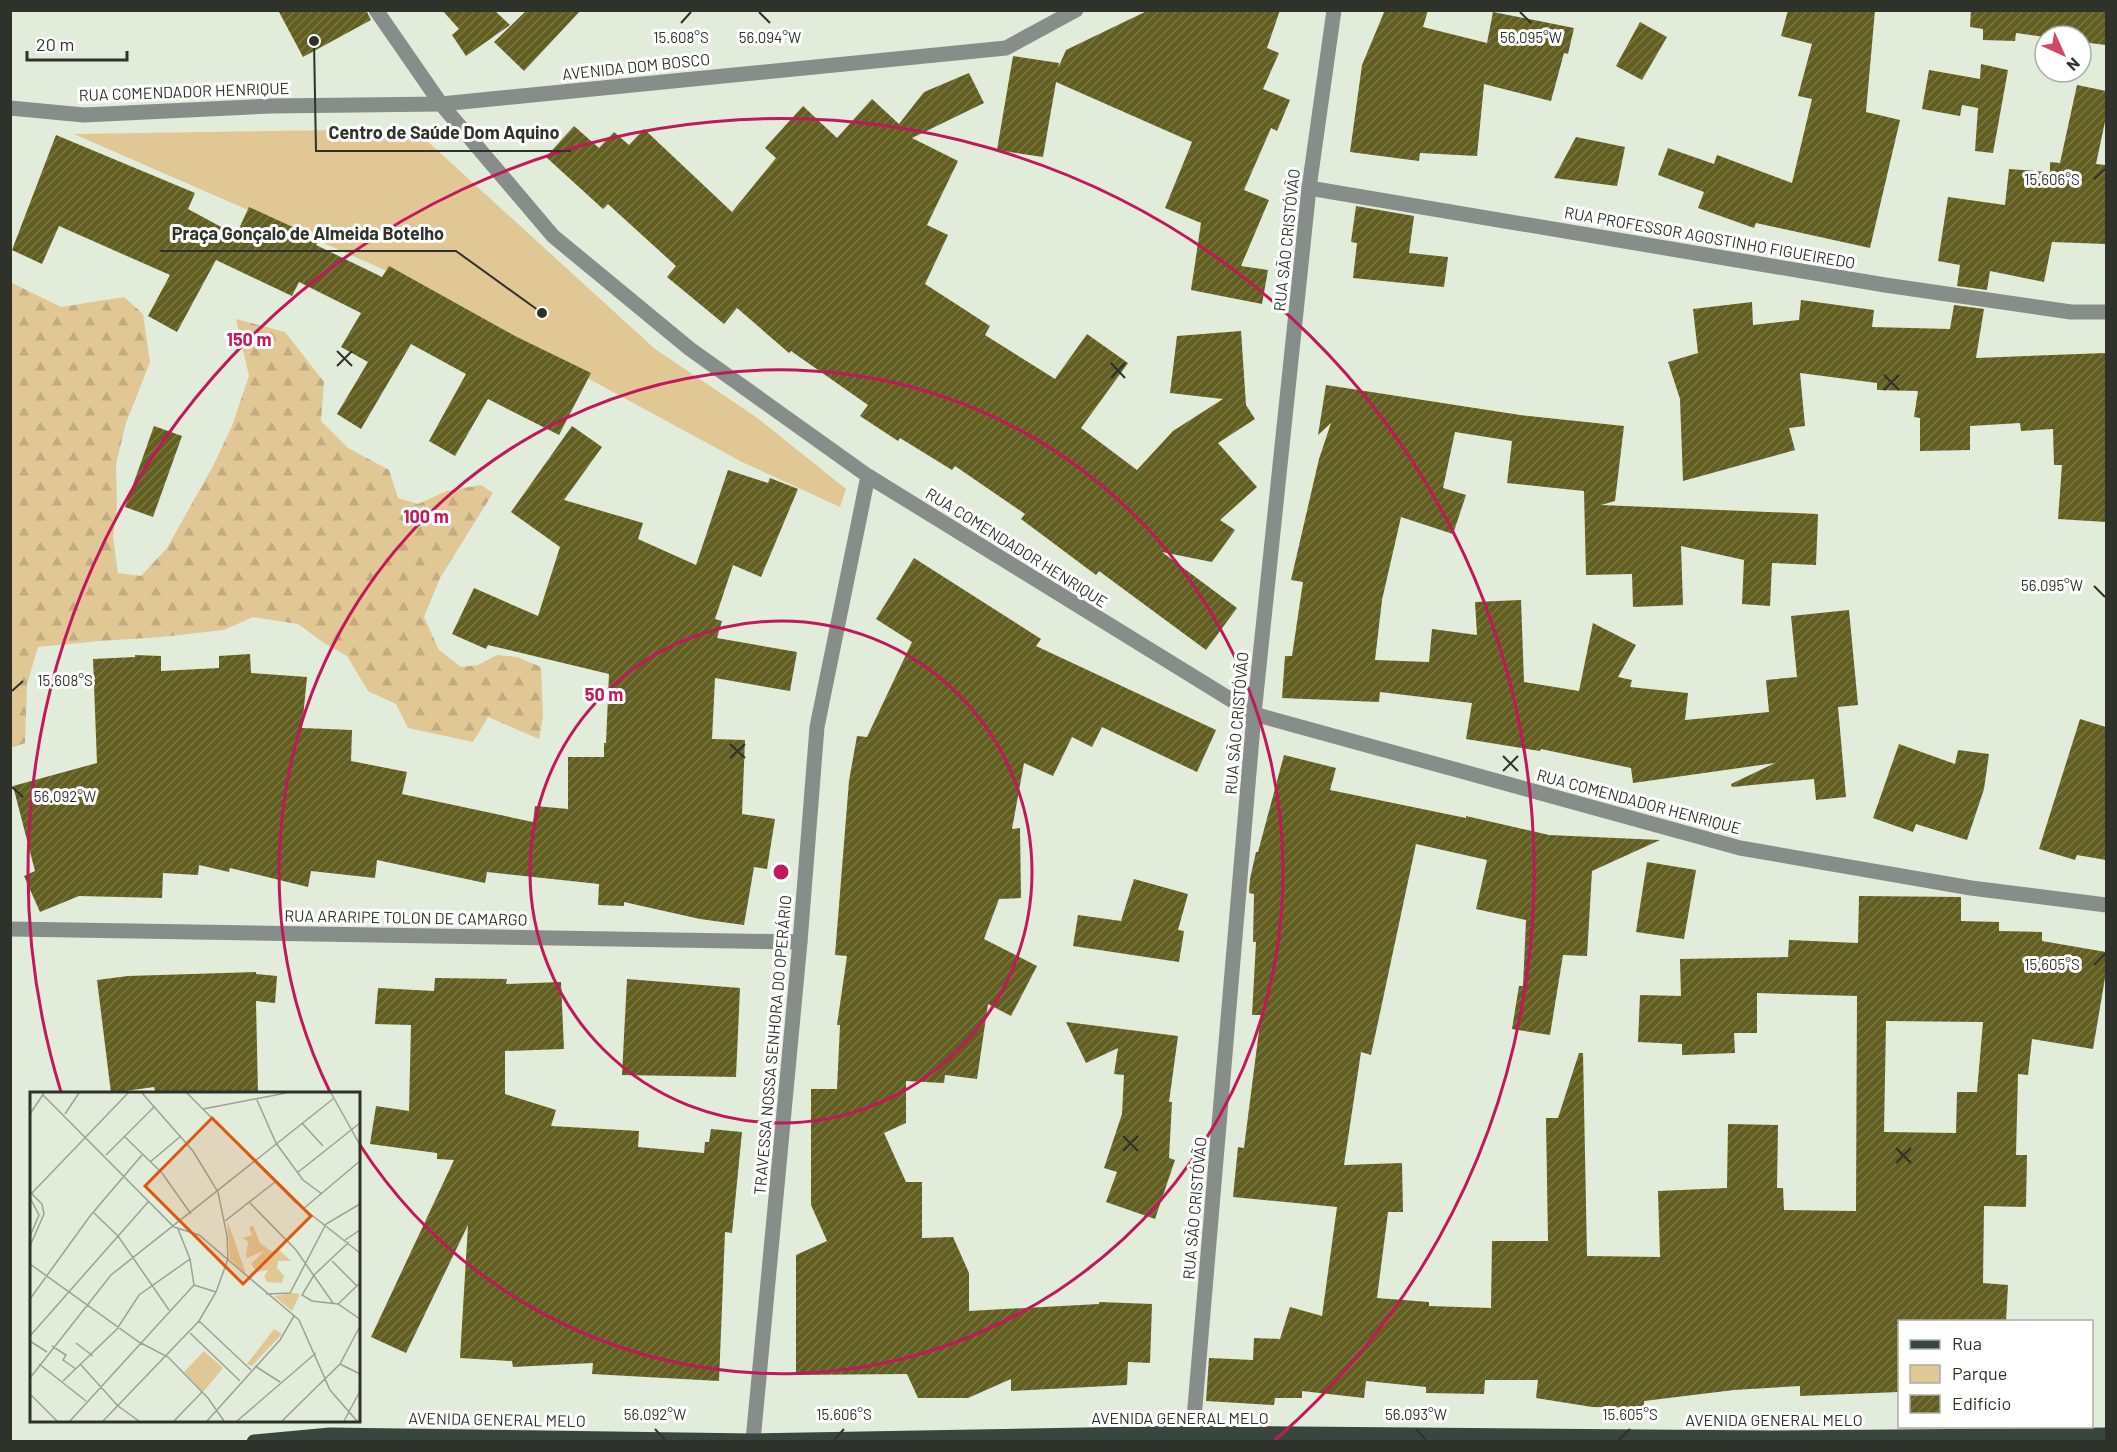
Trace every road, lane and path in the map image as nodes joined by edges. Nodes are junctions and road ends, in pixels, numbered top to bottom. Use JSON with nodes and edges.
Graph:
{"nodes":[{"id":1,"x":376,"y":10,"type":"edge"},
{"id":2,"x":1076,"y":10,"type":"edge"},
{"id":3,"x":1334,"y":10,"type":"edge"},
{"id":4,"x":441,"y":104,"type":"junction"},
{"id":5,"x":10,"y":108,"type":"edge"},
{"id":6,"x":1309,"y":188,"type":"junction"},
{"id":7,"x":2106,"y":312,"type":"edge"},
{"id":8,"x":868,"y":476,"type":"junction"},
{"id":9,"x":1254,"y":714,"type":"junction"},
{"id":10,"x":2106,"y":905,"type":"edge"},
{"id":11,"x":10,"y":929,"type":"edge"},
{"id":12,"x":800,"y":942,"type":"junction"},
{"id":13,"x":2106,"y":1436,"type":"edge"},
{"id":14,"x":1192,"y":1437,"type":"edge"},
{"id":15,"x":753,"y":1441,"type":"edge"},
{"id":16,"x":254,"y":1442,"type":"edge"}],
"edges":[{"from":1,"to":4,"type":"street"},
{"from":2,"to":4,"type":"street","name":"AVENIDA DOM BOSCO"},
{"from":3,"to":6,"type":"street","name":"RUA SÃO CRISTÓVÃO"},
{"from":4,"to":5,"type":"street","name":"RUA COMENDADOR HENRIQUE"},
{"from":4,"to":8,"type":"street","name":"RUA COMENDADOR HENRIQUE"},
{"from":6,"to":7,"type":"street","name":"RUA PROFESSOR AGOSTINHO FIGUEIREDO"},
{"from":6,"to":9,"type":"street","name":"RUA SÃO CRISTÓVÃO"},
{"from":8,"to":9,"type":"street","name":"RUA COMENDADOR HENRIQUE"},
{"from":8,"to":12,"type":"street","name":"TRAVESSA NOSSA SENHORA DO OPERÁRIO"},
{"from":9,"to":10,"type":"street","name":"RUA COMENDADOR HENRIQUE"},
{"from":9,"to":14,"type":"street","name":"RUA SÃO CRISTÓVÃO"},
{"from":11,"to":12,"type":"street","name":"RUA ARARIPE TOLON DE CAMARGO"},
{"from":12,"to":15,"type":"street","name":"TRAVESSA NOSSA SENHORA DO OPERÁRIO"},
{"from":13,"to":14,"type":"main road","name":"AVENIDA GENERAL MELO"},
{"from":14,"to":15,"type":"main road","name":"AVENIDA GENERAL MELO"},
{"from":15,"to":16,"type":"main road","name":"AVENIDA GENERAL MELO"}]}
